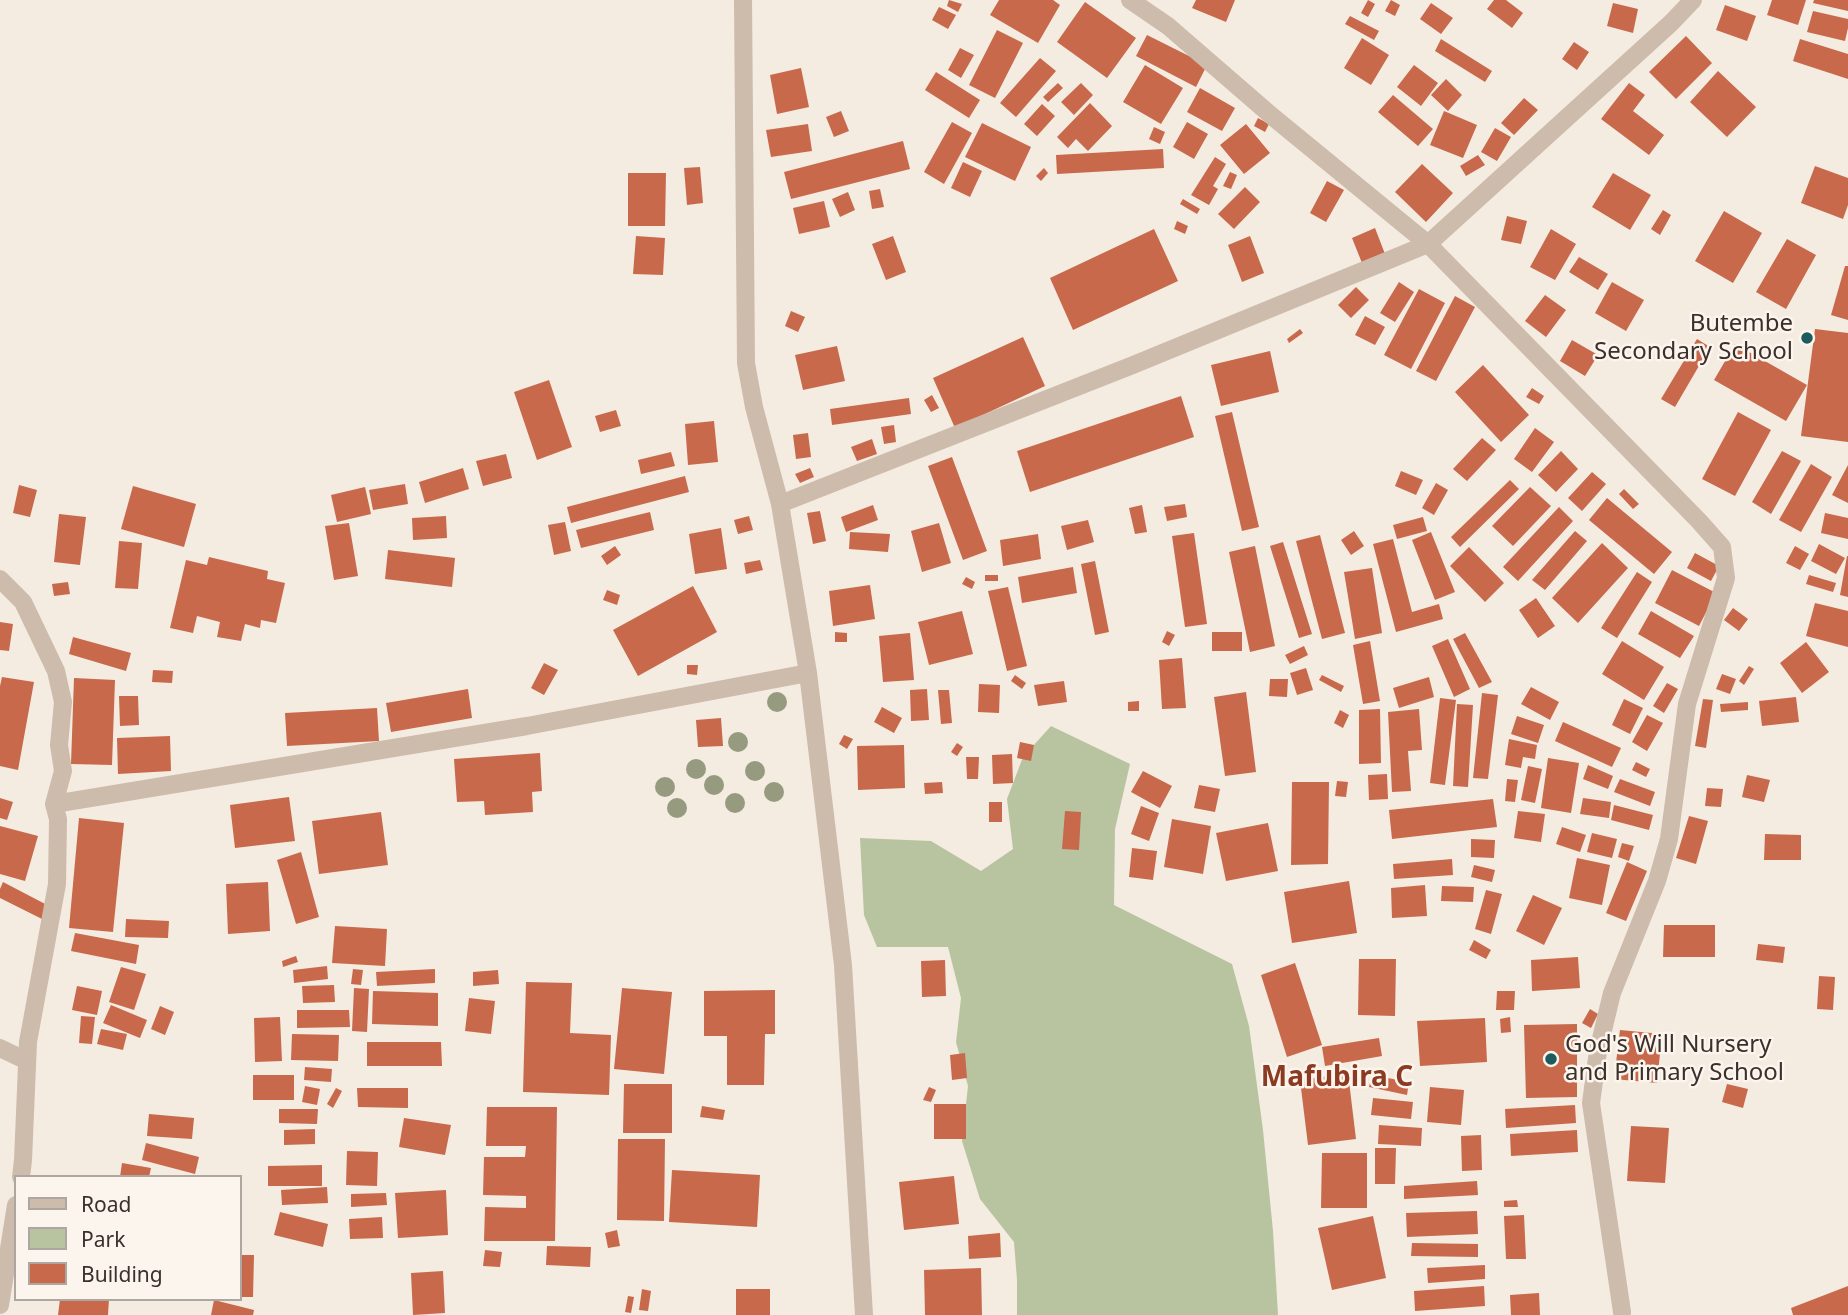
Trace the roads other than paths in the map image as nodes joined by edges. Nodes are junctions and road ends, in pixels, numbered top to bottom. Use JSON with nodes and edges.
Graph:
{"nodes":[{"id":1,"x":743,"y":0,"type":"edge"},
{"id":2,"x":1129,"y":0,"type":"edge"},
{"id":3,"x":1693,"y":0,"type":"edge"},
{"id":4,"x":1428,"y":244,"type":"junction"},
{"id":5,"x":780,"y":504,"type":"junction"},
{"id":6,"x":0,"y":579,"type":"edge"},
{"id":7,"x":808,"y":673,"type":"junction"},
{"id":8,"x":54,"y":804,"type":"junction"},
{"id":9,"x":0,"y":1048,"type":"edge"},
{"id":10,"x":27,"y":1061,"type":"junction"},
{"id":11,"x":21,"y":1175,"type":"edge"},
{"id":12,"x":14,"y":1218,"type":"edge"},
{"id":13,"x":0,"y":1305,"type":"edge"},
{"id":14,"x":1622,"y":1312,"type":"dead end"},
{"id":15,"x":864,"y":1315,"type":"edge"}],
"edges":[{"from":1,"to":5,"type":"street"},
{"from":2,"to":4,"type":"street"},
{"from":3,"to":4,"type":"street"},
{"from":4,"to":5,"type":"street"},
{"from":4,"to":14,"type":"street"},
{"from":5,"to":7,"type":"street"},
{"from":6,"to":8,"type":"street"},
{"from":7,"to":8,"type":"street"},
{"from":7,"to":15,"type":"street"},
{"from":8,"to":10,"type":"street"},
{"from":9,"to":10,"type":"street"},
{"from":10,"to":11,"type":"street"},
{"from":12,"to":13,"type":"street"}]}
